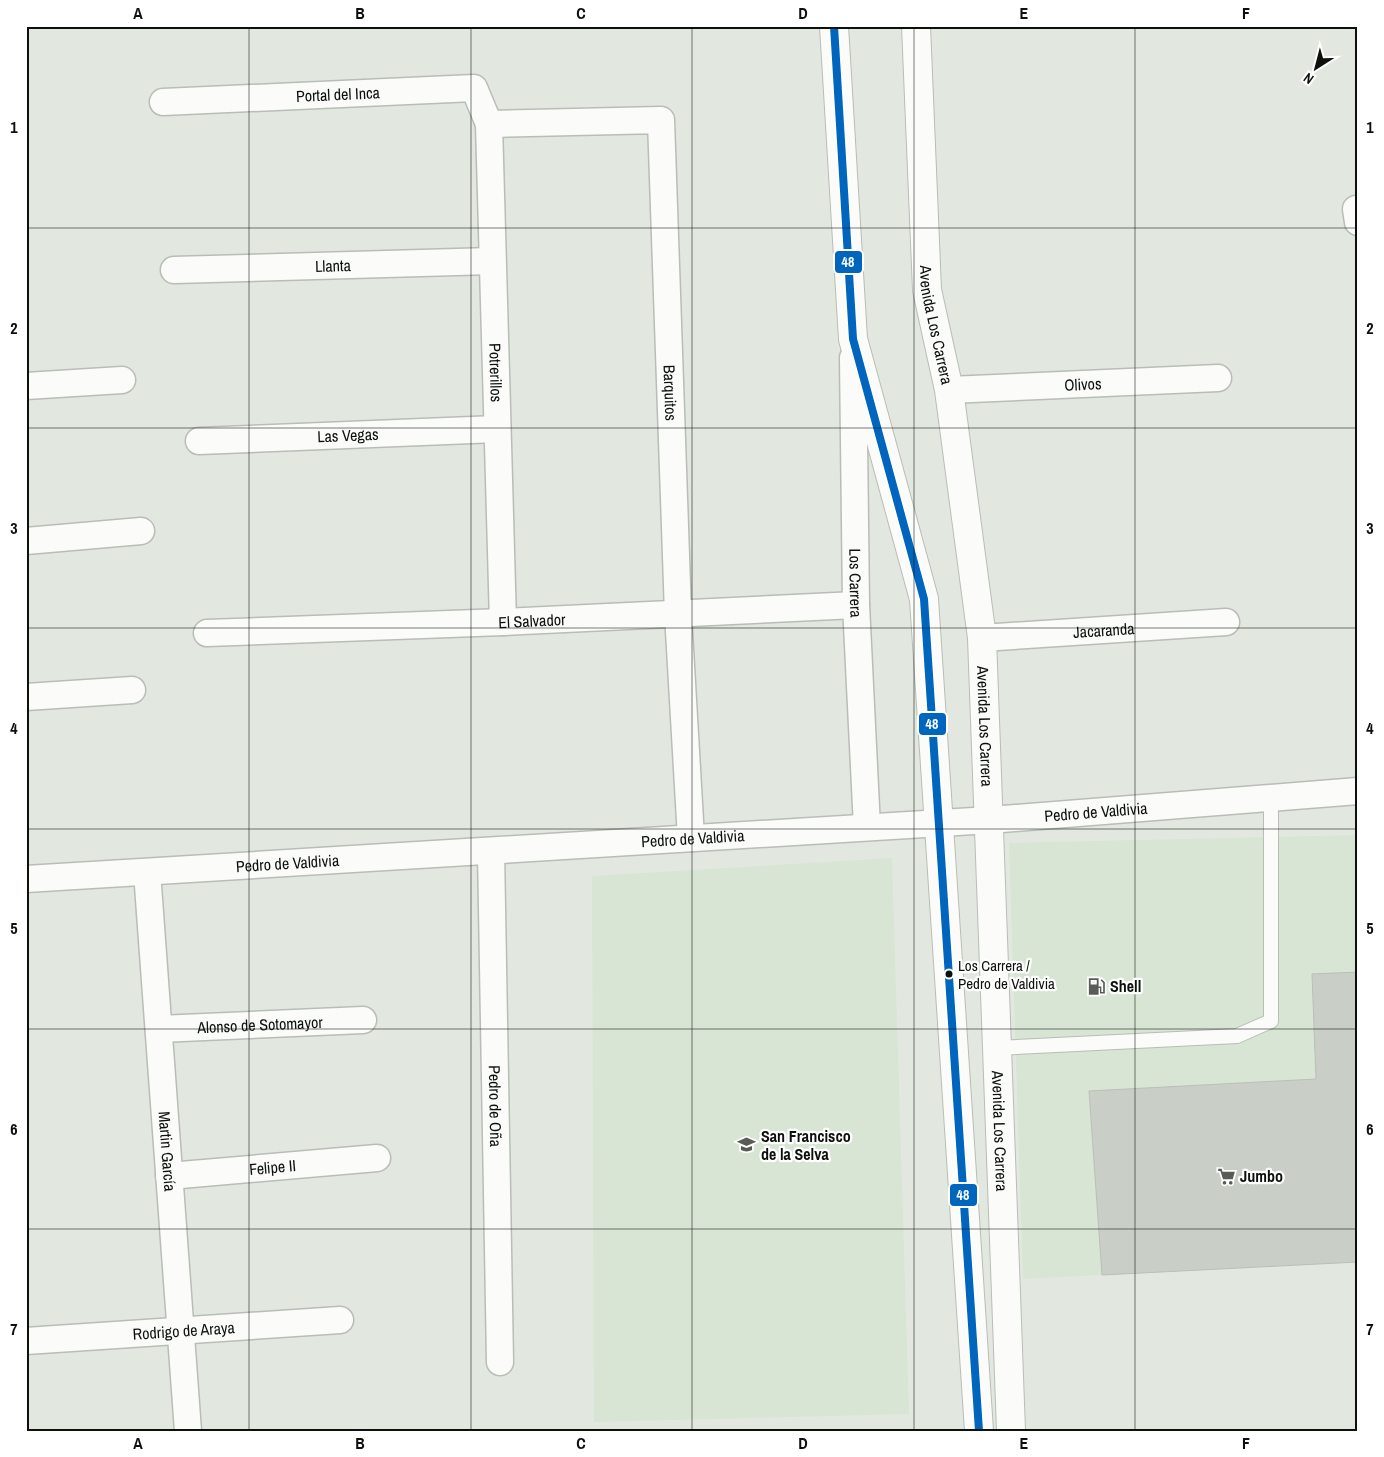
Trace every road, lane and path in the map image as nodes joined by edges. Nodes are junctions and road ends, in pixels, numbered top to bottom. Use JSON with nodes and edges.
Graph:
{"nodes":[{"id":1,"x":834,"y":26,"type":"edge"},
{"id":2,"x":916,"y":26,"type":"edge"},
{"id":3,"x":163,"y":102,"type":"dead end"},
{"id":4,"x":489,"y":124,"type":"junction"},
{"id":5,"x":492,"y":261,"type":"junction"},
{"id":6,"x":174,"y":270,"type":"dead end"},
{"id":7,"x":853,"y":339,"type":"junction"},
{"id":8,"x":1218,"y":378,"type":"dead end"},
{"id":9,"x":122,"y":380,"type":"dead end"},
{"id":10,"x":26,"y":386,"type":"edge"},
{"id":11,"x":948,"y":390,"type":"junction"},
{"id":12,"x":497,"y":429,"type":"junction"},
{"id":13,"x":199,"y":442,"type":"dead end"},
{"id":14,"x":141,"y":531,"type":"dead end"},
{"id":15,"x":26,"y":541,"type":"edge"},
{"id":16,"x":856,"y":605,"type":"junction"},
{"id":17,"x":678,"y":614,"type":"junction"},
{"id":18,"x":502,"y":622,"type":"junction"},
{"id":19,"x":1226,"y":622,"type":"dead end"},
{"id":20,"x":208,"y":633,"type":"dead end"},
{"id":21,"x":982,"y":638,"type":"junction"},
{"id":22,"x":132,"y":690,"type":"dead end"},
{"id":23,"x":26,"y":697,"type":"edge"},
{"id":24,"x":1358,"y":791,"type":"edge"},
{"id":25,"x":1271,"y":798,"type":"junction"},
{"id":26,"x":990,"y":820,"type":"junction"},
{"id":27,"x":938,"y":823,"type":"junction"},
{"id":28,"x":867,"y":827,"type":"junction"},
{"id":29,"x":691,"y":838,"type":"junction"},
{"id":30,"x":492,"y":851,"type":"junction"},
{"id":31,"x":147,"y":872,"type":"junction"},
{"id":32,"x":26,"y":879,"type":"edge"},
{"id":33,"x":363,"y":1020,"type":"dead end"},
{"id":34,"x":158,"y":1029,"type":"junction"},
{"id":35,"x":998,"y":1048,"type":"junction"},
{"id":36,"x":376,"y":1158,"type":"dead end"},
{"id":37,"x":169,"y":1176,"type":"junction"},
{"id":38,"x":340,"y":1320,"type":"dead end"},
{"id":39,"x":180,"y":1331,"type":"junction"},
{"id":40,"x":26,"y":1341,"type":"edge"},
{"id":41,"x":500,"y":1362,"type":"dead end"},
{"id":42,"x":188,"y":1431,"type":"edge"},
{"id":43,"x":979,"y":1431,"type":"edge"},
{"id":44,"x":1011,"y":1431,"type":"edge"}],
"edges":[{"from":1,"to":7,"type":"main road"},
{"from":2,"to":11,"type":"main road","name":"Avenida Los Carrera"},
{"from":3,"to":4,"type":"street","name":"Portal del Inca"},
{"from":4,"to":5,"type":"street","name":"Potrerillos"},
{"from":4,"to":17,"type":"street","name":"Barquitos"},
{"from":5,"to":6,"type":"street","name":"Llanta"},
{"from":5,"to":12,"type":"street","name":"Potrerillos"},
{"from":7,"to":16,"type":"street","name":"Los Carrera"},
{"from":7,"to":27,"type":"main road"},
{"from":8,"to":11,"type":"street","name":"Olivos"},
{"from":9,"to":10,"type":"street"},
{"from":11,"to":21,"type":"main road","name":"Avenida Los Carrera"},
{"from":12,"to":13,"type":"street","name":"Las Vegas"},
{"from":12,"to":18,"type":"street","name":"Potrerillos"},
{"from":14,"to":15,"type":"street"},
{"from":16,"to":17,"type":"street","name":"El Salvador"},
{"from":16,"to":28,"type":"street","name":"Los Carrera"},
{"from":17,"to":18,"type":"street","name":"El Salvador"},
{"from":17,"to":29,"type":"street","name":"Barquitos"},
{"from":18,"to":20,"type":"street","name":"El Salvador"},
{"from":19,"to":21,"type":"street","name":"Jacaranda"},
{"from":21,"to":26,"type":"main road","name":"Avenida Los Carrera"},
{"from":22,"to":23,"type":"street"},
{"from":24,"to":25,"type":"street","name":"Pedro de Valdivia"},
{"from":25,"to":26,"type":"street","name":"Pedro de Valdivia"},
{"from":25,"to":35,"type":"lane"},
{"from":26,"to":27,"type":"street","name":"Pedro de Valdivia"},
{"from":26,"to":35,"type":"main road","name":"Avenida Los Carrera"},
{"from":27,"to":28,"type":"street","name":"Pedro de Valdivia"},
{"from":27,"to":43,"type":"main road"},
{"from":28,"to":29,"type":"street","name":"Pedro de Valdivia"},
{"from":29,"to":30,"type":"street","name":"Pedro de Valdivia"},
{"from":30,"to":31,"type":"street","name":"Pedro de Valdivia"},
{"from":30,"to":41,"type":"street","name":"Pedro de Oña"},
{"from":31,"to":32,"type":"street","name":"Pedro de Valdivia"},
{"from":31,"to":34,"type":"street","name":"Martin García"},
{"from":33,"to":34,"type":"street","name":"Alonso de Sotomayor"},
{"from":34,"to":37,"type":"street","name":"Martin García"},
{"from":35,"to":44,"type":"main road","name":"Avenida Los Carrera"},
{"from":36,"to":37,"type":"street","name":"Felipe II"},
{"from":37,"to":39,"type":"street","name":"Martin García"},
{"from":38,"to":39,"type":"street","name":"Rodrigo de Araya"},
{"from":39,"to":40,"type":"street","name":"Rodrigo de Araya"},
{"from":39,"to":42,"type":"street","name":"Martin García"}]}
